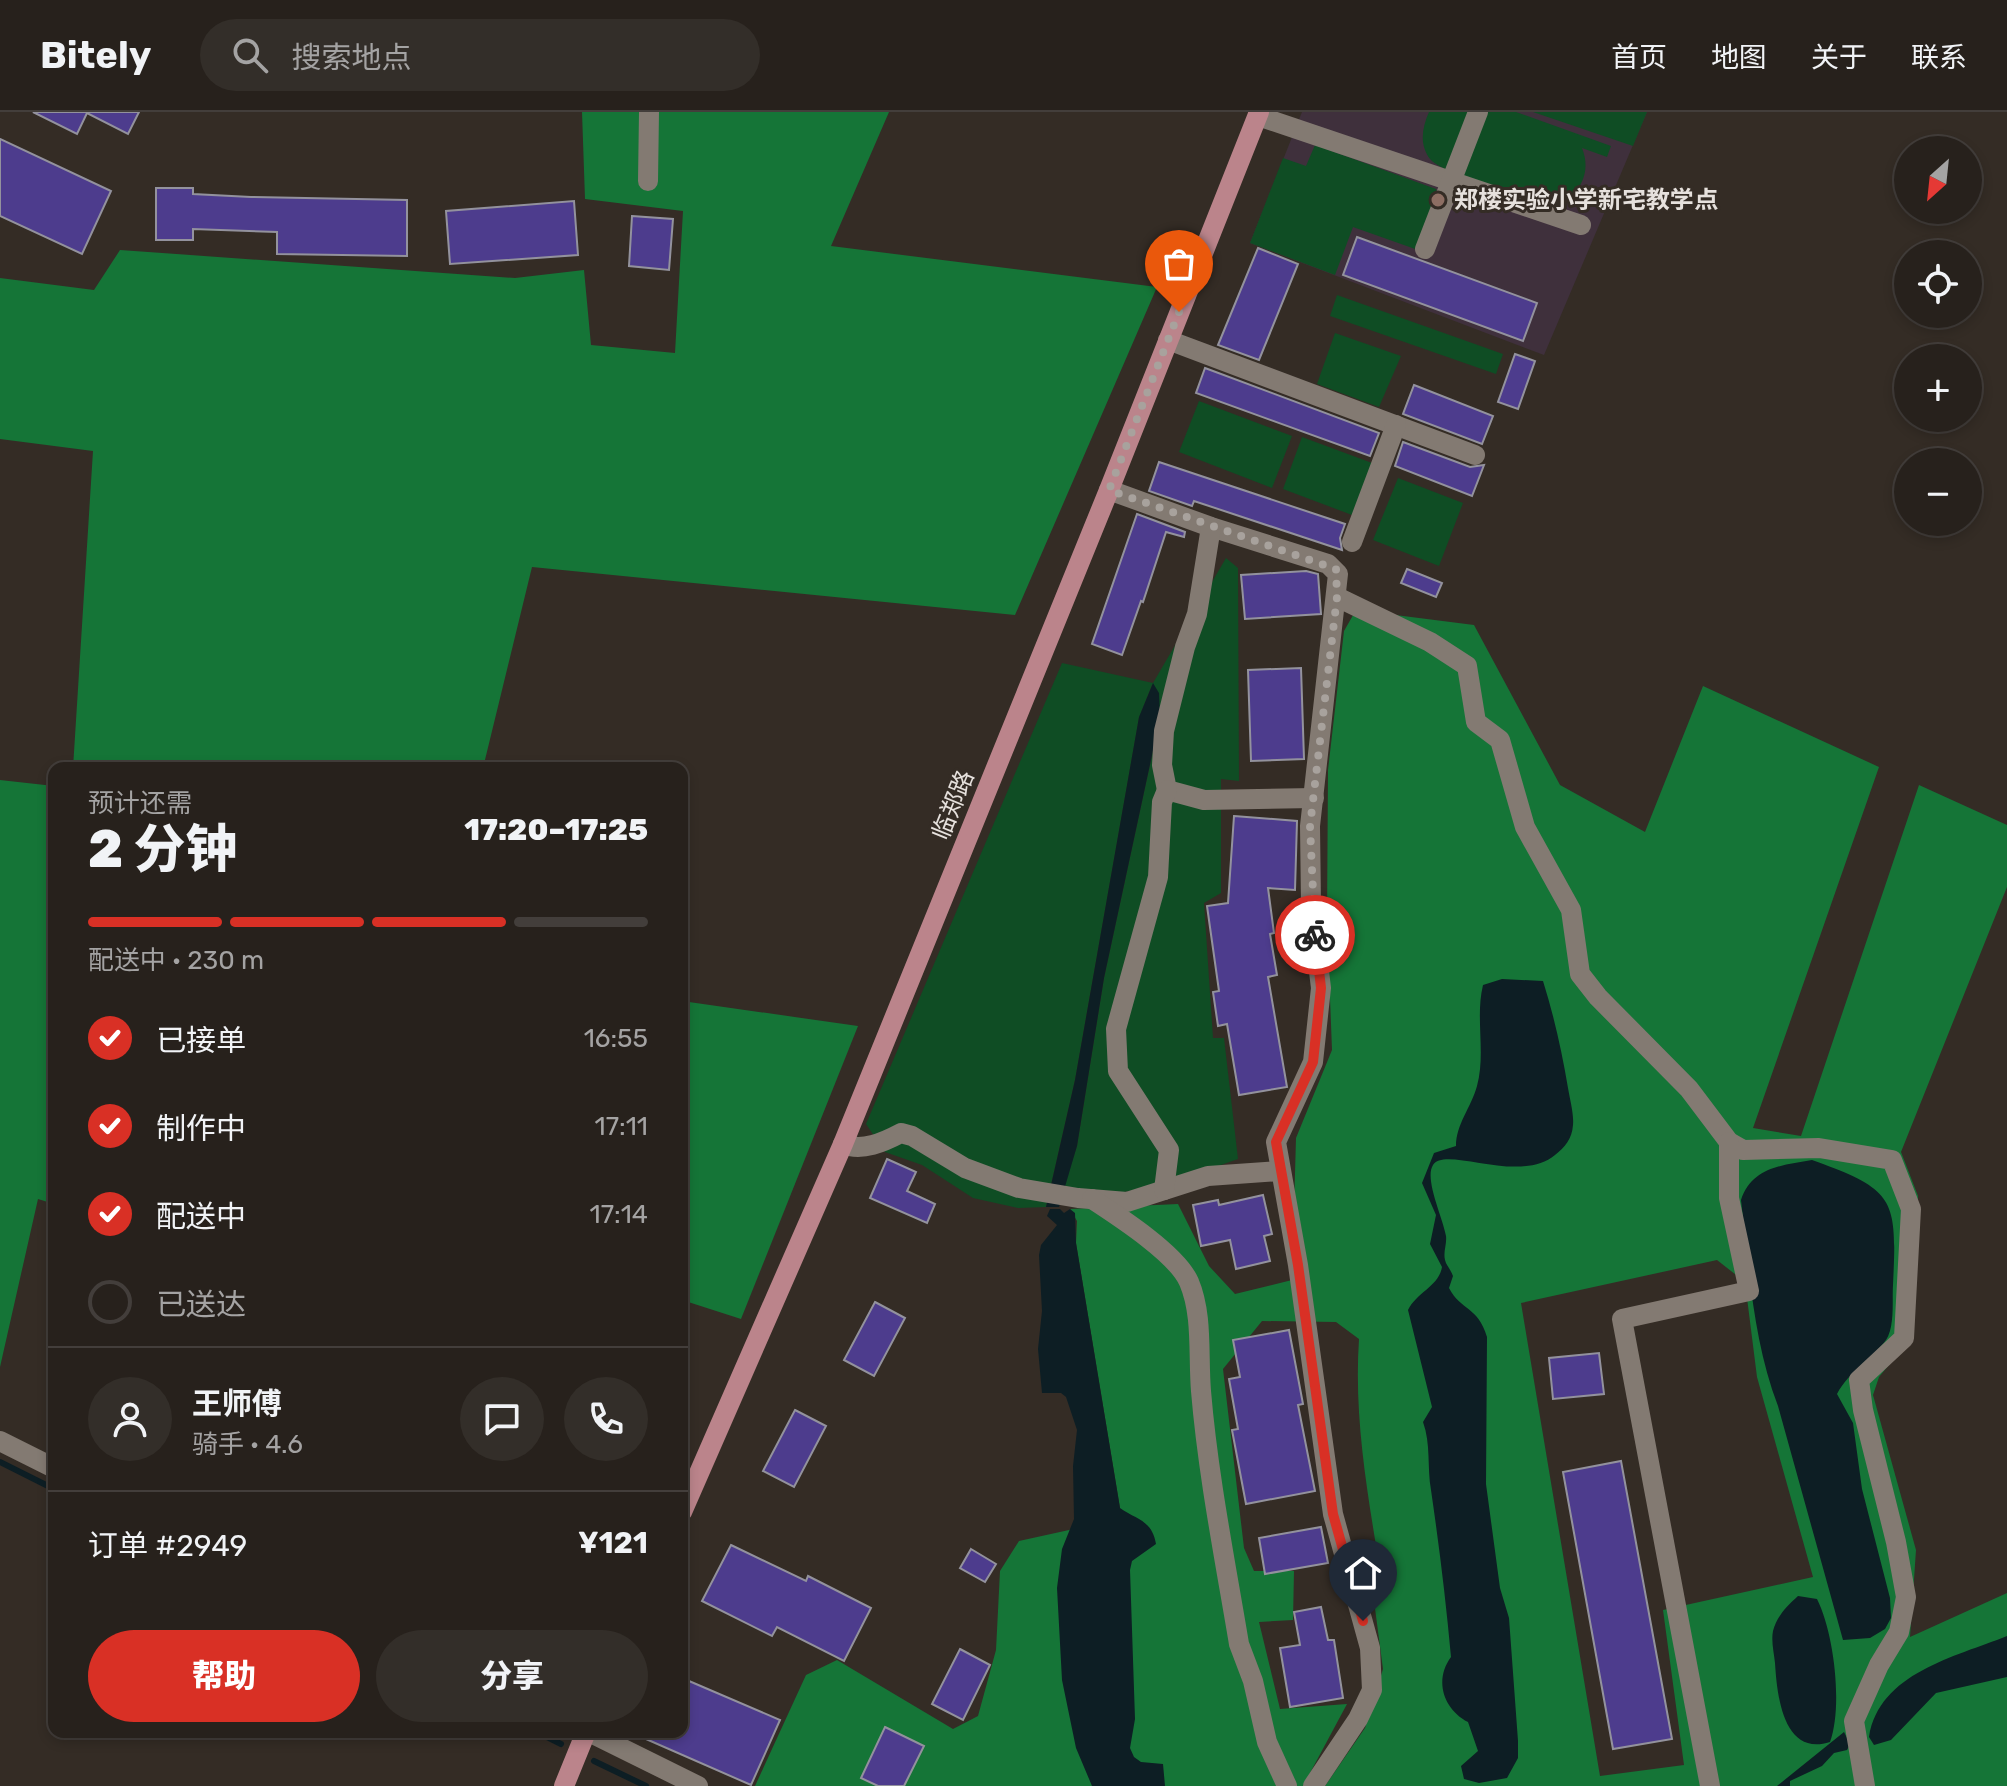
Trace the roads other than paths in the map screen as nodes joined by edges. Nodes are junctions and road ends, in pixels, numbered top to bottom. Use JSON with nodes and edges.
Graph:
{"nodes":[{"id":1,"x":649,"y":112,"type":"edge"},
{"id":2,"x":1478,"y":112,"type":"edge"},
{"id":3,"x":1253,"y":113,"type":"edge"},
{"id":4,"x":648,"y":181,"type":"dead end"},
{"id":5,"x":1451,"y":182,"type":"junction"},
{"id":6,"x":1581,"y":225,"type":"dead end"},
{"id":7,"x":1425,"y":249,"type":"dead end"},
{"id":8,"x":1168,"y":340,"type":"junction"},
{"id":9,"x":1396,"y":425,"type":"junction"},
{"id":10,"x":1475,"y":455,"type":"dead end"},
{"id":11,"x":1109,"y":490,"type":"junction"},
{"id":12,"x":1211,"y":527,"type":"junction"},
{"id":13,"x":1352,"y":542,"type":"dead end"},
{"id":14,"x":1337,"y":597,"type":"junction"},
{"id":15,"x":1167,"y":790,"type":"junction"},
{"id":16,"x":1314,"y":798,"type":"junction"},
{"id":17,"x":1729,"y":1142,"type":"junction"},
{"id":18,"x":843,"y":1144,"type":"junction"},
{"id":19,"x":1280,"y":1171,"type":"junction"},
{"id":20,"x":1164,"y":1190,"type":"junction"},
{"id":21,"x":1092,"y":1199,"type":"junction"},
{"id":22,"x":0,"y":1441,"type":"edge"},
{"id":23,"x":48,"y":1465,"type":"edge"},
{"id":24,"x":688,"y":1498,"type":"edge"},
{"id":25,"x":584,"y":1738,"type":"edge"},
{"id":26,"x":599,"y":1738,"type":"edge"},
{"id":27,"x":564,"y":1786,"type":"edge"},
{"id":28,"x":698,"y":1786,"type":"edge"},
{"id":29,"x":1287,"y":1786,"type":"edge"},
{"id":30,"x":1313,"y":1786,"type":"edge"},
{"id":31,"x":1710,"y":1786,"type":"edge"},
{"id":32,"x":1865,"y":1786,"type":"edge"}],
"edges":[{"from":1,"to":4,"type":"street"},
{"from":2,"to":5,"type":"street"},
{"from":3,"to":5,"type":"street"},
{"from":3,"to":8,"type":"main road","name":"临郑路"},
{"from":5,"to":6,"type":"street"},
{"from":5,"to":7,"type":"street"},
{"from":8,"to":9,"type":"street"},
{"from":8,"to":11,"type":"main road","name":"临郑路"},
{"from":9,"to":10,"type":"street"},
{"from":9,"to":13,"type":"street"},
{"from":11,"to":12,"type":"street"},
{"from":11,"to":18,"type":"main road","name":"临郑路"},
{"from":12,"to":14,"type":"street"},
{"from":12,"to":15,"type":"street"},
{"from":14,"to":16,"type":"street"},
{"from":14,"to":17,"type":"street"},
{"from":15,"to":16,"type":"street"},
{"from":15,"to":20,"type":"street"},
{"from":16,"to":19,"type":"street"},
{"from":17,"to":31,"type":"street"},
{"from":17,"to":32,"type":"street"},
{"from":18,"to":21,"type":"street"},
{"from":18,"to":24,"type":"main road","name":"临郑路"},
{"from":19,"to":20,"type":"street"},
{"from":19,"to":30,"type":"street"},
{"from":20,"to":21,"type":"street"},
{"from":21,"to":29,"type":"street"},
{"from":22,"to":23,"type":"street"},
{"from":25,"to":27,"type":"main road"},
{"from":26,"to":28,"type":"street"}]}
